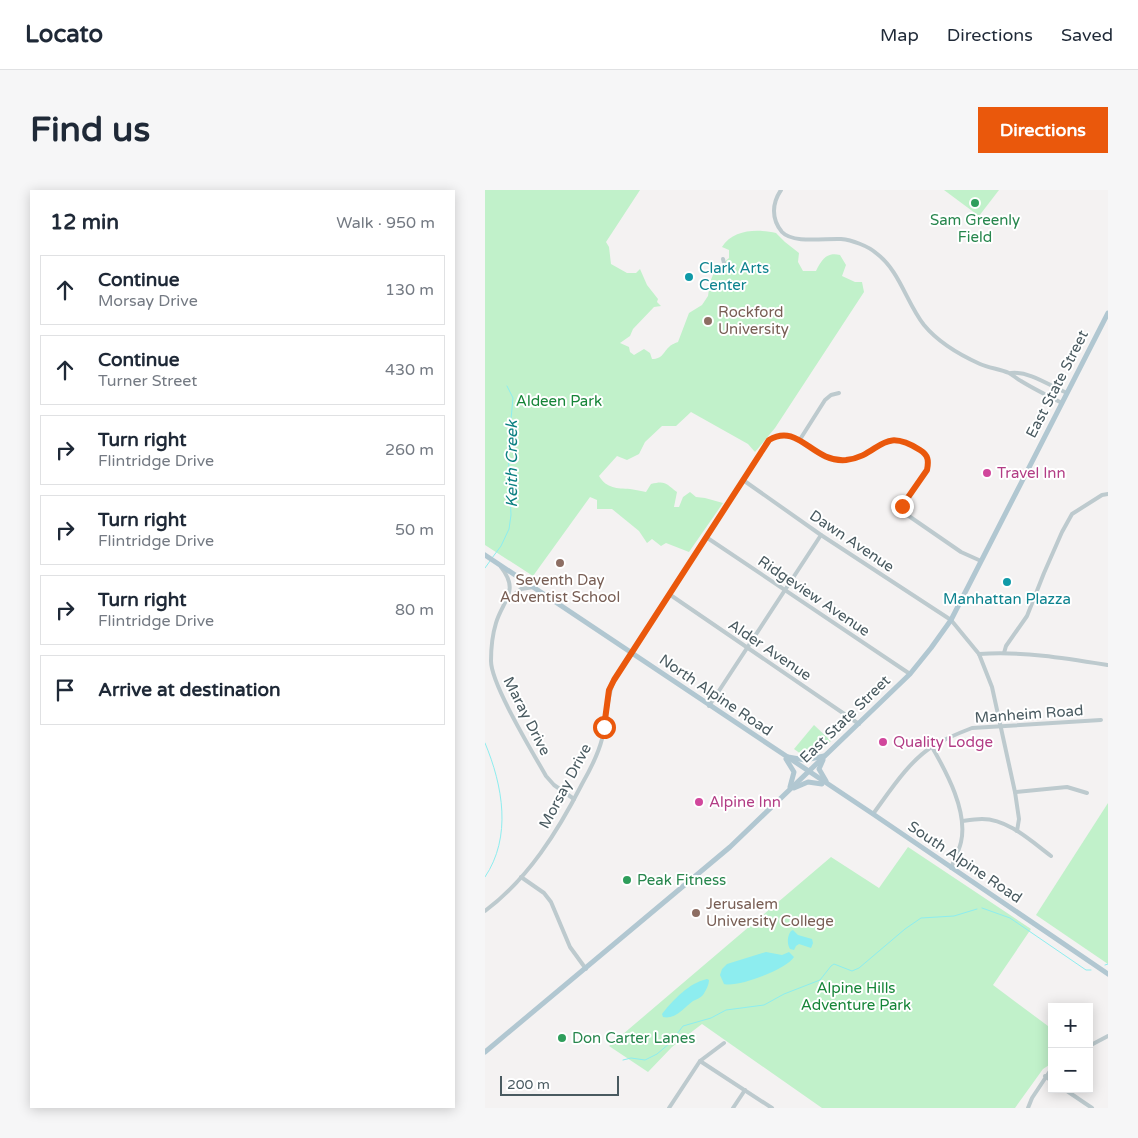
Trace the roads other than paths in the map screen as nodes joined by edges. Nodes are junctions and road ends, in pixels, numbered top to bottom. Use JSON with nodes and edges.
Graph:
{"nodes":[{"id":1,"x":781,"y":190,"type":"edge"},
{"id":2,"x":1108,"y":313,"type":"edge"},
{"id":3,"x":1010,"y":374,"type":"junction"},
{"id":4,"x":839,"y":393,"type":"dead end"},
{"id":5,"x":1067,"y":393,"type":"junction"},
{"id":6,"x":1062,"y":403,"type":"junction"},
{"id":7,"x":799,"y":440,"type":"junction"},
{"id":8,"x":743,"y":480,"type":"junction"},
{"id":9,"x":1108,"y":494,"type":"edge"},
{"id":10,"x":821,"y":535,"type":"junction"},
{"id":11,"x":706,"y":537,"type":"junction"},
{"id":12,"x":485,"y":555,"type":"edge"},
{"id":13,"x":981,"y":561,"type":"junction"},
{"id":14,"x":497,"y":563,"type":"junction"},
{"id":15,"x":534,"y":587,"type":"junction"},
{"id":16,"x":785,"y":590,"type":"junction"},
{"id":17,"x":669,"y":594,"type":"junction"},
{"id":18,"x":506,"y":601,"type":"junction"},
{"id":19,"x":951,"y":620,"type":"junction"},
{"id":20,"x":748,"y":648,"type":"junction"},
{"id":21,"x":1004,"y":652,"type":"junction"},
{"id":22,"x":631,"y":653,"type":"junction"},
{"id":23,"x":979,"y":654,"type":"junction"},
{"id":24,"x":1108,"y":665,"type":"edge"},
{"id":25,"x":910,"y":674,"type":"junction"},
{"id":26,"x":709,"y":706,"type":"junction"},
{"id":27,"x":1101,"y":720,"type":"dead end"},
{"id":28,"x":859,"y":724,"type":"junction"},
{"id":29,"x":1000,"y":726,"type":"junction"},
{"id":30,"x":931,"y":747,"type":"junction"},
{"id":31,"x":826,"y":755,"type":"junction"},
{"id":32,"x":785,"y":756,"type":"junction"},
{"id":33,"x":808,"y":772,"type":"junction"},
{"id":34,"x":829,"y":786,"type":"junction"},
{"id":35,"x":789,"y":790,"type":"junction"},
{"id":36,"x":1015,"y":792,"type":"junction"},
{"id":37,"x":1087,"y":793,"type":"dead end"},
{"id":38,"x":574,"y":799,"type":"junction"},
{"id":39,"x":873,"y":814,"type":"junction"},
{"id":40,"x":962,"y":821,"type":"junction"},
{"id":41,"x":1017,"y":831,"type":"junction"},
{"id":42,"x":1051,"y":856,"type":"dead end"},
{"id":43,"x":951,"y":868,"type":"junction"},
{"id":44,"x":521,"y":877,"type":"junction"},
{"id":45,"x":485,"y":911,"type":"edge"},
{"id":46,"x":586,"y":969,"type":"junction"},
{"id":47,"x":1108,"y":974,"type":"edge"},
{"id":48,"x":1108,"y":1036,"type":"edge"},
{"id":49,"x":724,"y":1042,"type":"dead end"},
{"id":50,"x":1093,"y":1044,"type":"edge"},
{"id":51,"x":485,"y":1052,"type":"edge"},
{"id":52,"x":700,"y":1061,"type":"junction"},
{"id":53,"x":1048,"y":1073,"type":"edge"},
{"id":54,"x":1045,"y":1076,"type":"junction"},
{"id":55,"x":1048,"y":1078,"type":"edge"},
{"id":56,"x":745,"y":1090,"type":"junction"},
{"id":57,"x":1070,"y":1093,"type":"edge"},
{"id":58,"x":669,"y":1108,"type":"edge"},
{"id":59,"x":733,"y":1108,"type":"edge"},
{"id":60,"x":772,"y":1108,"type":"edge"},
{"id":61,"x":1029,"y":1108,"type":"edge"},
{"id":62,"x":1092,"y":1108,"type":"edge"}],
"edges":[{"from":1,"to":3,"type":"street"},
{"from":2,"to":5,"type":"main road","name":"East State Street"},
{"from":3,"to":5,"type":"street"},
{"from":3,"to":6,"type":"street"},
{"from":4,"to":7,"type":"street"},
{"from":5,"to":6,"type":"main road","name":"East State Street"},
{"from":6,"to":13,"type":"main road","name":"East State Street"},
{"from":7,"to":8,"type":"street","name":"Morsay Drive"},
{"from":7,"to":13,"type":"street"},
{"from":8,"to":10,"type":"street","name":"Dawn Avenue"},
{"from":8,"to":11,"type":"street","name":"Morsay Drive"},
{"from":9,"to":21,"type":"street"},
{"from":10,"to":16,"type":"street"},
{"from":10,"to":19,"type":"street","name":"Dawn Avenue"},
{"from":11,"to":16,"type":"street","name":"Ridgeview Avenue"},
{"from":11,"to":17,"type":"street","name":"Morsay Drive"},
{"from":12,"to":14,"type":"main road","name":"North Alpine Road"},
{"from":13,"to":19,"type":"main road","name":"East State Street"},
{"from":14,"to":15,"type":"main road","name":"North Alpine Road"},
{"from":14,"to":18,"type":"street","name":"Maray Drive"},
{"from":15,"to":18,"type":"street"},
{"from":15,"to":22,"type":"main road","name":"North Alpine Road"},
{"from":16,"to":20,"type":"street"},
{"from":16,"to":25,"type":"street","name":"Ridgeview Avenue"},
{"from":17,"to":20,"type":"street","name":"Alder Avenue"},
{"from":17,"to":22,"type":"street","name":"Morsay Drive"},
{"from":18,"to":38,"type":"street","name":"Maray Drive"},
{"from":19,"to":23,"type":"street","name":"Dawn Avenue"},
{"from":19,"to":25,"type":"main road","name":"East State Street"},
{"from":20,"to":26,"type":"street"},
{"from":20,"to":28,"type":"street","name":"Alder Avenue"},
{"from":21,"to":23,"type":"street"},
{"from":21,"to":24,"type":"street"},
{"from":22,"to":26,"type":"main road","name":"North Alpine Road"},
{"from":22,"to":38,"type":"street","name":"Morsay Drive"},
{"from":23,"to":29,"type":"street","name":"Dawn Avenue"},
{"from":25,"to":28,"type":"main road","name":"East State Street"},
{"from":26,"to":32,"type":"main road","name":"North Alpine Road"},
{"from":27,"to":29,"type":"street","name":"Manheim Road"},
{"from":28,"to":31,"type":"main road","name":"East State Street"},
{"from":29,"to":30,"type":"street","name":"Manheim Road"},
{"from":29,"to":36,"type":"street","name":"Dawn Avenue"},
{"from":30,"to":39,"type":"street","name":"Manheim Road"},
{"from":30,"to":40,"type":"street"},
{"from":31,"to":32,"type":"main road"},
{"from":31,"to":33,"type":"main road","name":"East State Street"},
{"from":31,"to":34,"type":"main road"},
{"from":32,"to":33,"type":"main road","name":"North Alpine Road"},
{"from":32,"to":35,"type":"main road"},
{"from":33,"to":34,"type":"main road","name":"South Alpine Road"},
{"from":33,"to":35,"type":"main road","name":"East State Street"},
{"from":34,"to":35,"type":"main road"},
{"from":34,"to":39,"type":"main road","name":"South Alpine Road"},
{"from":35,"to":46,"type":"main road","name":"East State Street"},
{"from":36,"to":37,"type":"street"},
{"from":36,"to":41,"type":"street","name":"Dawn Avenue"},
{"from":38,"to":44,"type":"street","name":"Morsay Drive"},
{"from":39,"to":43,"type":"main road","name":"South Alpine Road"},
{"from":40,"to":41,"type":"street"},
{"from":40,"to":43,"type":"street"},
{"from":41,"to":42,"type":"street"},
{"from":43,"to":47,"type":"main road","name":"South Alpine Road"},
{"from":44,"to":45,"type":"street","name":"Morsay Drive"},
{"from":44,"to":46,"type":"street"},
{"from":46,"to":51,"type":"main road","name":"East State Street"},
{"from":48,"to":50,"type":"street"},
{"from":49,"to":52,"type":"street"},
{"from":52,"to":56,"type":"street"},
{"from":52,"to":58,"type":"street"},
{"from":53,"to":54,"type":"street"},
{"from":54,"to":55,"type":"street"},
{"from":54,"to":61,"type":"street"},
{"from":56,"to":59,"type":"street"},
{"from":56,"to":60,"type":"street"},
{"from":57,"to":62,"type":"street"}]}
